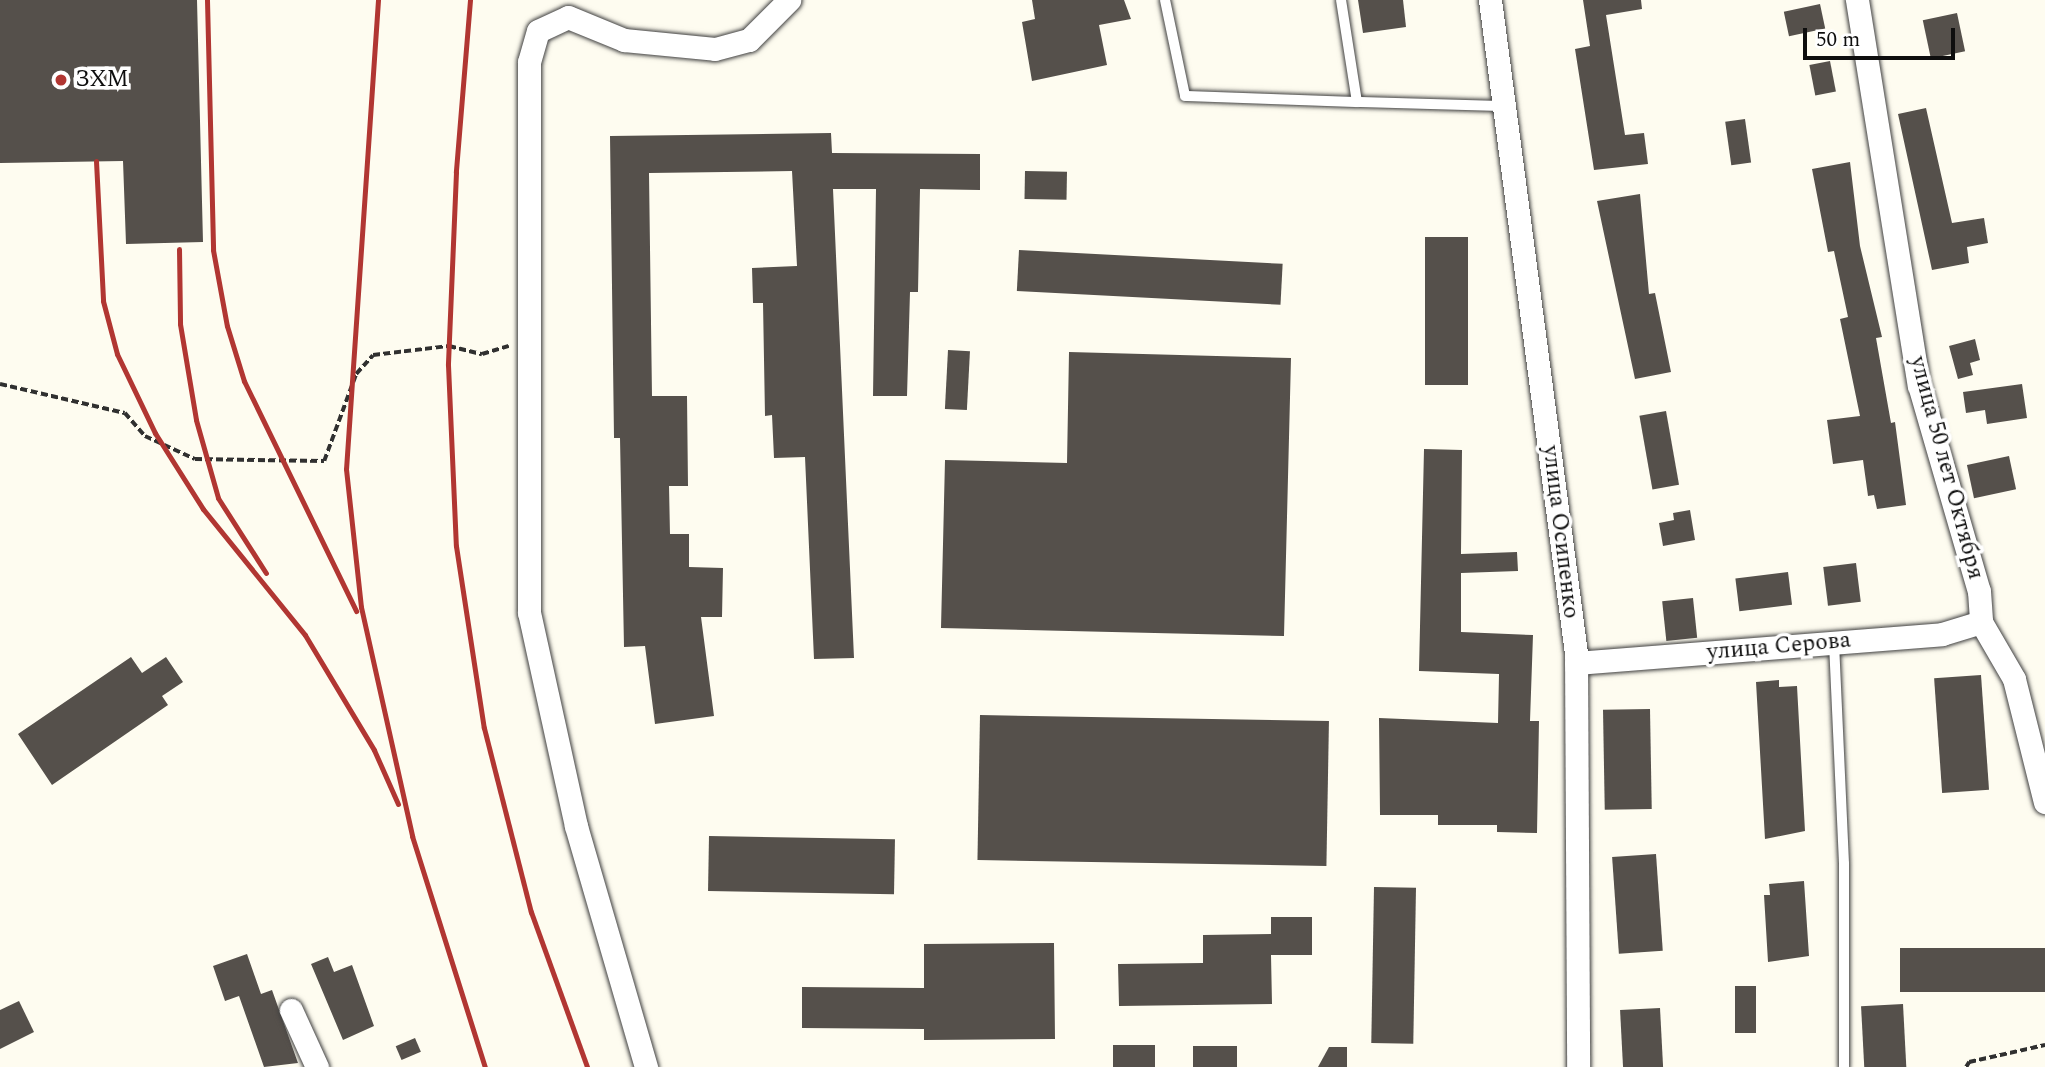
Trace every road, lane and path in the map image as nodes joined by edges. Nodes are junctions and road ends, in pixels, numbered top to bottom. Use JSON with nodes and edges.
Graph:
{"nodes":[{"id":1,"x":789,"y":0,"type":"edge"},
{"id":2,"x":1165,"y":0,"type":"edge"},
{"id":3,"x":1341,"y":0,"type":"edge"},
{"id":4,"x":1490,"y":0,"type":"edge"},
{"id":5,"x":1857,"y":0,"type":"edge"},
{"id":6,"x":1357,"y":102,"type":"junction"},
{"id":7,"x":1504,"y":106,"type":"junction"},
{"id":8,"x":527,"y":340,"type":"junction"},
{"id":9,"x":0,"y":384,"type":"edge"},
{"id":10,"x":1981,"y":622,"type":"junction"},
{"id":11,"x":1834,"y":643,"type":"junction"},
{"id":12,"x":1576,"y":663,"type":"junction"},
{"id":13,"x":2045,"y":802,"type":"edge"},
{"id":14,"x":291,"y":1010,"type":"dead end"},
{"id":15,"x":2045,"y":1045,"type":"edge"},
{"id":16,"x":317,"y":1067,"type":"edge"},
{"id":17,"x":646,"y":1067,"type":"edge"},
{"id":18,"x":1578,"y":1067,"type":"edge"},
{"id":19,"x":1843,"y":1067,"type":"edge"},
{"id":20,"x":1966,"y":1067,"type":"edge"}],
"edges":[{"from":1,"to":8,"type":"street"},
{"from":2,"to":6,"type":"lane"},
{"from":3,"to":6,"type":"lane"},
{"from":4,"to":7,"type":"street","name":"улица Осипенко"},
{"from":5,"to":10,"type":"street","name":"улица 50 лет Октября"},
{"from":6,"to":7,"type":"lane"},
{"from":7,"to":12,"type":"street","name":"улица Осипенко"},
{"from":8,"to":9,"type":"path"},
{"from":8,"to":17,"type":"street"},
{"from":10,"to":11,"type":"street","name":"улица Серова"},
{"from":10,"to":13,"type":"street","name":"улица 50 лет Октября"},
{"from":11,"to":12,"type":"street","name":"улица Серова"},
{"from":11,"to":19,"type":"lane"},
{"from":12,"to":18,"type":"street","name":"улица Осипенко"},
{"from":14,"to":16,"type":"street"},
{"from":15,"to":20,"type":"path"}]}
